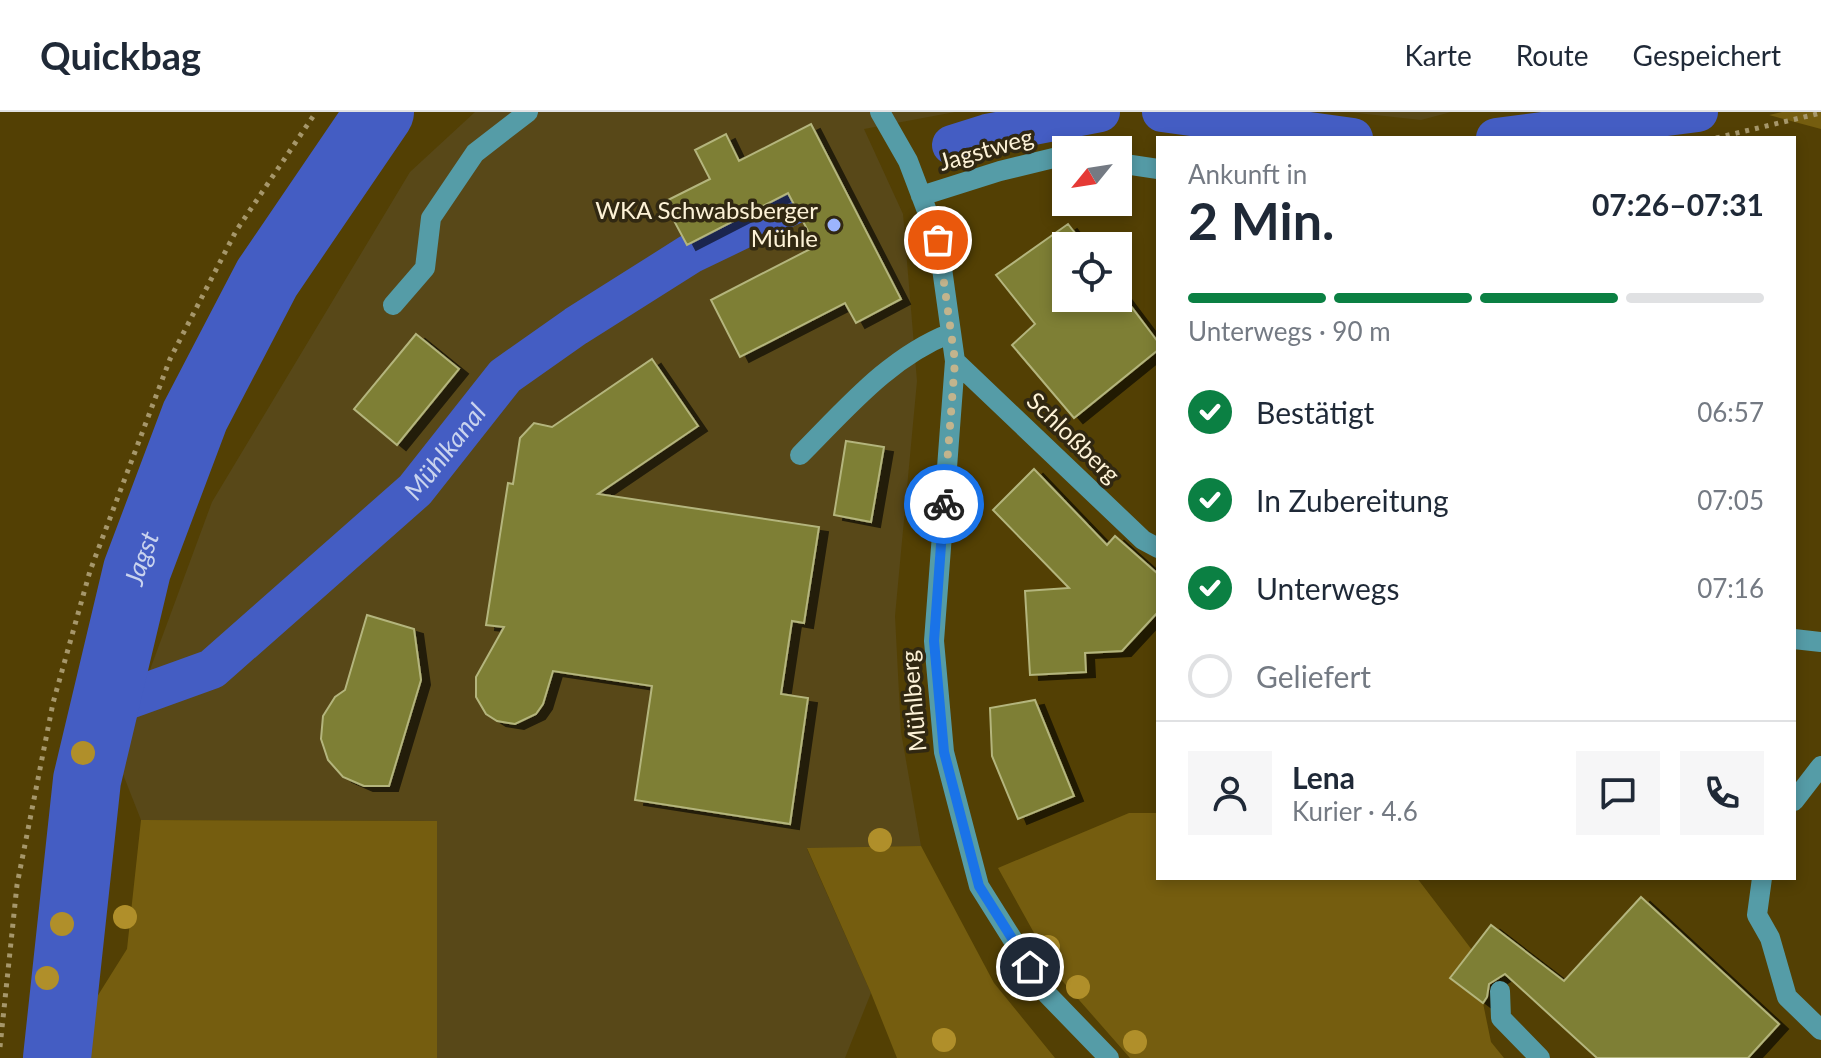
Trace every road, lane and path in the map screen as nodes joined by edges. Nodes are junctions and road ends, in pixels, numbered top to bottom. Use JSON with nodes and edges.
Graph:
{"nodes":[{"id":1,"x":316,"y":112,"type":"edge"},
{"id":2,"x":528,"y":112,"type":"edge"},
{"id":3,"x":880,"y":112,"type":"edge"},
{"id":4,"x":1821,"y":113,"type":"edge"},
{"id":5,"x":1724,"y":136,"type":"edge"},
{"id":6,"x":1052,"y":158,"type":"edge"},
{"id":7,"x":1132,"y":165,"type":"edge"},
{"id":8,"x":1156,"y":169,"type":"edge"},
{"id":9,"x":921,"y":196,"type":"junction"},
{"id":10,"x":393,"y":305,"type":"dead end"},
{"id":11,"x":951,"y":333,"type":"junction"},
{"id":12,"x":955,"y":361,"type":"junction"},
{"id":13,"x":800,"y":455,"type":"dead end"},
{"id":14,"x":1156,"y":547,"type":"edge"},
{"id":15,"x":1796,"y":639,"type":"edge"},
{"id":16,"x":1821,"y":642,"type":"edge"},
{"id":17,"x":1821,"y":766,"type":"edge"},
{"id":18,"x":1796,"y":798,"type":"edge"},
{"id":19,"x":1762,"y":880,"type":"edge"},
{"id":20,"x":1500,"y":991,"type":"dead end"},
{"id":21,"x":1821,"y":1030,"type":"edge"},
{"id":22,"x":0,"y":1047,"type":"edge"},
{"id":23,"x":1109,"y":1058,"type":"edge"},
{"id":24,"x":1540,"y":1058,"type":"edge"}],
"edges":[{"from":1,"to":22,"type":"path"},
{"from":2,"to":10,"type":"street"},
{"from":3,"to":9,"type":"street","name":"Mühlberg"},
{"from":4,"to":5,"type":"path"},
{"from":6,"to":9,"type":"street","name":"Jagstweg"},
{"from":7,"to":8,"type":"street"},
{"from":9,"to":11,"type":"street","name":"Mühlberg"},
{"from":11,"to":12,"type":"street","name":"Mühlberg"},
{"from":11,"to":13,"type":"street"},
{"from":12,"to":14,"type":"street","name":"Schloßberg"},
{"from":12,"to":23,"type":"street","name":"Mühlberg"},
{"from":15,"to":16,"type":"street"},
{"from":17,"to":18,"type":"street"},
{"from":19,"to":21,"type":"street"},
{"from":20,"to":24,"type":"street"}]}
